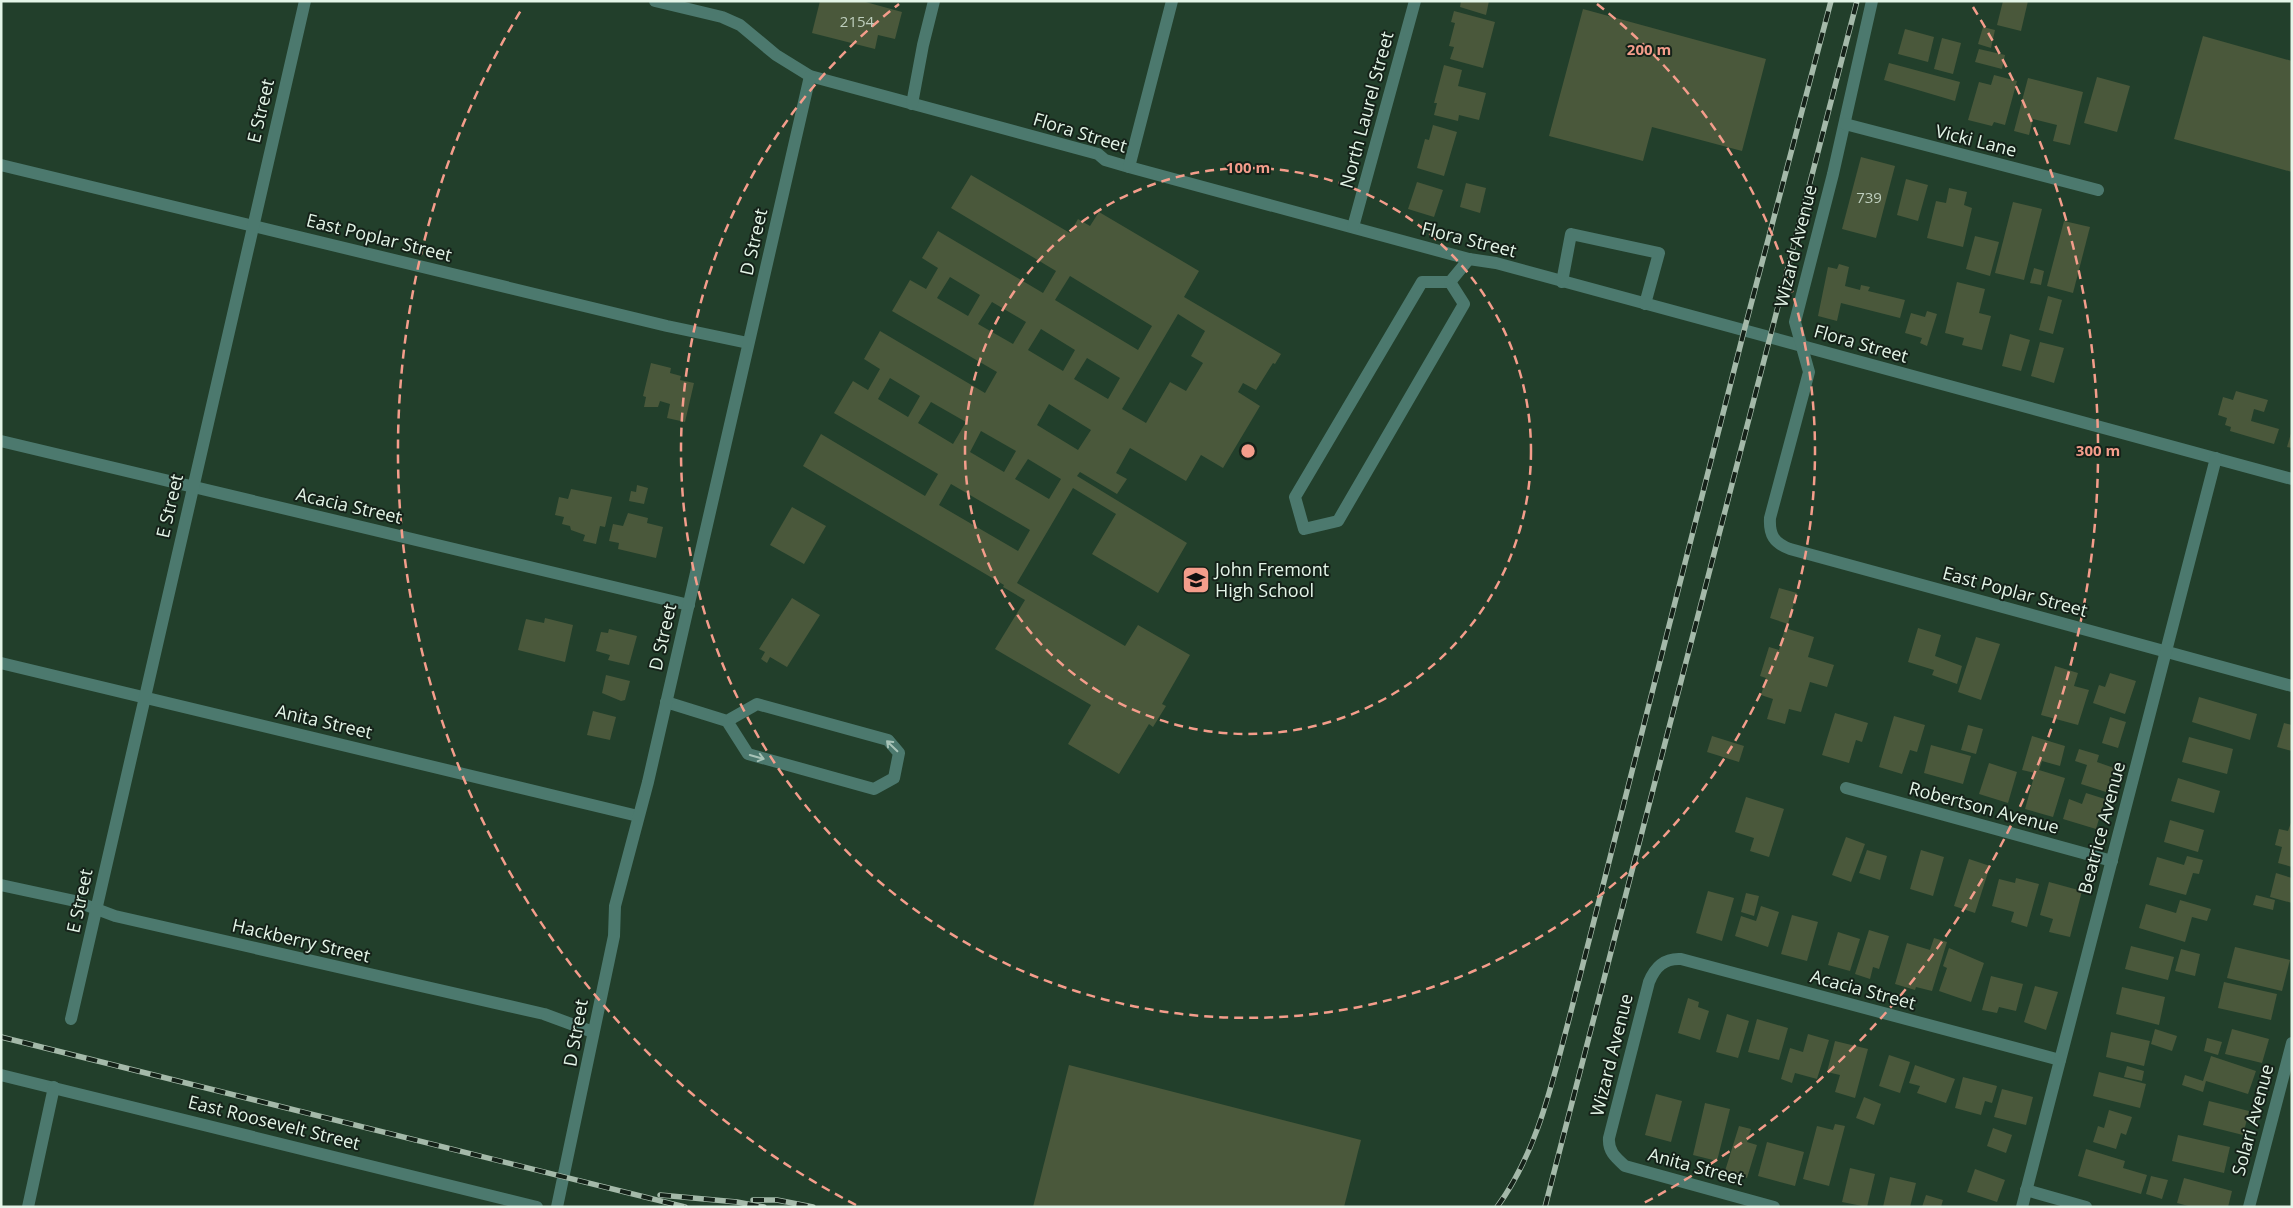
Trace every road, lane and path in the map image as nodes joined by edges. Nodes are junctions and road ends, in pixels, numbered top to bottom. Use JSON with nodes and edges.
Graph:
{"nodes":[{"id":1,"x":305,"y":1,"type":"edge"},
{"id":2,"x":655,"y":1,"type":"edge"},
{"id":3,"x":934,"y":1,"type":"edge"},
{"id":4,"x":1172,"y":1,"type":"edge"},
{"id":5,"x":1415,"y":1,"type":"edge"},
{"id":6,"x":1872,"y":1,"type":"edge"},
{"id":7,"x":680,"y":4,"type":"edge"},
{"id":8,"x":810,"y":76,"type":"junction"},
{"id":9,"x":912,"y":104,"type":"junction"},
{"id":10,"x":1845,"y":124,"type":"junction"},
{"id":11,"x":1,"y":165,"type":"edge"},
{"id":12,"x":1129,"y":167,"type":"junction"},
{"id":13,"x":2098,"y":190,"type":"dead end"},
{"id":14,"x":252,"y":226,"type":"junction"},
{"id":15,"x":1353,"y":227,"type":"junction"},
{"id":16,"x":1469,"y":259,"type":"junction"},
{"id":17,"x":1450,"y":282,"type":"junction"},
{"id":18,"x":1562,"y":282,"type":"junction"},
{"id":19,"x":1645,"y":304,"type":"junction"},
{"id":20,"x":748,"y":343,"type":"junction"},
{"id":21,"x":1803,"y":346,"type":"junction"},
{"id":22,"x":1,"y":441,"type":"edge"},
{"id":23,"x":2216,"y":458,"type":"junction"},
{"id":24,"x":2292,"y":479,"type":"edge"},
{"id":25,"x":193,"y":487,"type":"junction"},
{"id":26,"x":1775,"y":498,"type":"joint"},
{"id":27,"x":689,"y":606,"type":"junction"},
{"id":28,"x":2167,"y":652,"type":"junction"},
{"id":29,"x":1,"y":663,"type":"edge"},
{"id":30,"x":2292,"y":686,"type":"edge"},
{"id":31,"x":145,"y":698,"type":"junction"},
{"id":32,"x":666,"y":702,"type":"junction"},
{"id":33,"x":727,"y":721,"type":"junction"},
{"id":34,"x":1846,"y":788,"type":"dead end"},
{"id":35,"x":638,"y":816,"type":"junction"},
{"id":36,"x":2112,"y":861,"type":"junction"},
{"id":37,"x":1,"y":885,"type":"edge"},
{"id":38,"x":97,"y":908,"type":"junction"},
{"id":39,"x":1659,"y":966,"type":"joint"},
{"id":40,"x":71,"y":1019,"type":"dead end"},
{"id":41,"x":593,"y":1032,"type":"junction"},
{"id":42,"x":2292,"y":1043,"type":"edge"},
{"id":43,"x":2060,"y":1060,"type":"junction"},
{"id":44,"x":1,"y":1075,"type":"edge"},
{"id":45,"x":54,"y":1088,"type":"junction"},
{"id":46,"x":1612,"y":1155,"type":"joint"},
{"id":47,"x":2026,"y":1190,"type":"junction"},
{"id":48,"x":28,"y":1207,"type":"edge"},
{"id":49,"x":537,"y":1207,"type":"edge"},
{"id":50,"x":557,"y":1207,"type":"edge"},
{"id":51,"x":1774,"y":1207,"type":"edge"},
{"id":52,"x":2022,"y":1207,"type":"edge"},
{"id":53,"x":2086,"y":1207,"type":"edge"},
{"id":54,"x":2249,"y":1207,"type":"edge"}],
"edges":[{"from":1,"to":14,"type":"street","name":"E Street"},
{"from":2,"to":7,"type":"street","name":"Flora Street"},
{"from":3,"to":9,"type":"street"},
{"from":4,"to":12,"type":"street"},
{"from":5,"to":15,"type":"street","name":"North Laurel Street"},
{"from":6,"to":10,"type":"street","name":"Wizard Avenue"},
{"from":7,"to":8,"type":"street","name":"Flora Street"},
{"from":8,"to":9,"type":"street","name":"Flora Street"},
{"from":8,"to":20,"type":"street","name":"D Street"},
{"from":9,"to":12,"type":"street","name":"Flora Street"},
{"from":10,"to":13,"type":"street","name":"Vicki Lane"},
{"from":10,"to":21,"type":"street","name":"Wizard Avenue"},
{"from":11,"to":14,"type":"street","name":"East Poplar Street"},
{"from":12,"to":15,"type":"street","name":"Flora Street"},
{"from":14,"to":20,"type":"street","name":"East Poplar Street"},
{"from":14,"to":25,"type":"street","name":"E Street"},
{"from":15,"to":16,"type":"street","name":"Flora Street"},
{"from":16,"to":17,"type":"street"},
{"from":16,"to":18,"type":"street","name":"Flora Street"},
{"from":17,"to":17,"type":"street"},
{"from":18,"to":19,"type":"street","name":"Flora Street"},
{"from":18,"to":19,"type":"street"},
{"from":19,"to":21,"type":"street","name":"Flora Street"},
{"from":20,"to":27,"type":"street","name":"D Street"},
{"from":21,"to":23,"type":"street","name":"Flora Street"},
{"from":21,"to":26,"type":"street","name":"Wizard Avenue"},
{"from":22,"to":25,"type":"street","name":"Acacia Street"},
{"from":23,"to":24,"type":"street","name":"Flora Street"},
{"from":23,"to":28,"type":"street","name":"Beatrice Avenue"},
{"from":25,"to":27,"type":"street","name":"Acacia Street"},
{"from":25,"to":31,"type":"street","name":"E Street"},
{"from":26,"to":28,"type":"street","name":"East Poplar Street"},
{"from":27,"to":32,"type":"street","name":"D Street"},
{"from":28,"to":30,"type":"street","name":"East Poplar Street"},
{"from":28,"to":36,"type":"street","name":"Beatrice Avenue"},
{"from":29,"to":31,"type":"street","name":"Anita Street"},
{"from":31,"to":35,"type":"street","name":"Anita Street"},
{"from":31,"to":38,"type":"street","name":"E Street"},
{"from":32,"to":33,"type":"street"},
{"from":32,"to":35,"type":"street","name":"D Street"},
{"from":33,"to":33,"type":"street","one_way":true},
{"from":34,"to":36,"type":"street","name":"Robertson Avenue"},
{"from":35,"to":41,"type":"street","name":"D Street"},
{"from":36,"to":43,"type":"street","name":"Beatrice Avenue"},
{"from":37,"to":38,"type":"street","name":"Hackberry Street"},
{"from":38,"to":40,"type":"street","name":"E Street"},
{"from":38,"to":41,"type":"street","name":"Hackberry Street"},
{"from":39,"to":43,"type":"street","name":"Acacia Street"},
{"from":39,"to":46,"type":"street","name":"Wizard Avenue"},
{"from":41,"to":50,"type":"street","name":"D Street"},
{"from":42,"to":54,"type":"street","name":"Solari Avenue"},
{"from":43,"to":47,"type":"street","name":"Beatrice Avenue"},
{"from":44,"to":45,"type":"street","name":"East Roosevelt Street"},
{"from":45,"to":48,"type":"street"},
{"from":45,"to":49,"type":"street","name":"East Roosevelt Street"},
{"from":46,"to":51,"type":"street","name":"Anita Street"},
{"from":47,"to":52,"type":"street","name":"Beatrice Avenue"},
{"from":47,"to":53,"type":"street"}]}
